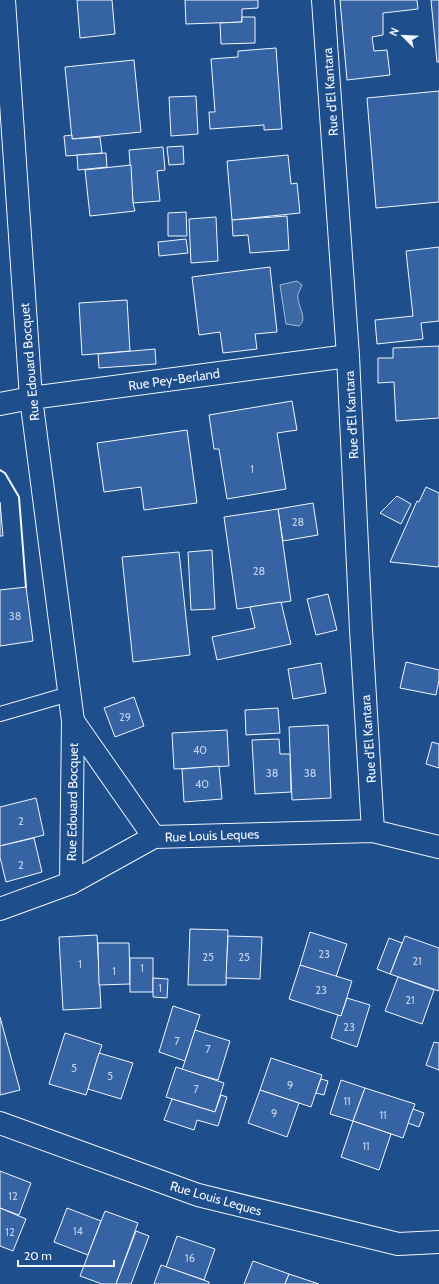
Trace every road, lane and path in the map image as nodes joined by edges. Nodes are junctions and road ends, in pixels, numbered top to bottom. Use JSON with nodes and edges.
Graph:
{"nodes":[{"id":1,"x":4,"y":0,"type":"edge"},
{"id":2,"x":323,"y":0,"type":"edge"},
{"id":3,"x":348,"y":356,"type":"junction"},
{"id":4,"x":31,"y":398,"type":"junction"},
{"id":5,"x":0,"y":404,"type":"edge"},
{"id":6,"x":69,"y":694,"type":"junction"},
{"id":7,"x":0,"y":714,"type":"edge"},
{"id":8,"x":73,"y":721,"type":"junction"},
{"id":9,"x":374,"y":831,"type":"junction"},
{"id":10,"x":154,"y":837,"type":"junction"},
{"id":11,"x":439,"y":847,"type":"edge"},
{"id":12,"x":71,"y":882,"type":"junction"},
{"id":13,"x":0,"y":909,"type":"edge"},
{"id":14,"x":0,"y":1123,"type":"edge"},
{"id":15,"x":439,"y":1242,"type":"edge"}],
"edges":[{"from":1,"to":4,"type":"street","name":"Rue Edouard Bocquet"},
{"from":2,"to":3,"type":"street","name":"Rue d'El Kantara"},
{"from":3,"to":4,"type":"street","name":"Rue Pey-Berland"},
{"from":3,"to":9,"type":"street","name":"Rue d'El Kantara"},
{"from":4,"to":5,"type":"street","name":"Rue Pey-Berland"},
{"from":4,"to":6,"type":"street","name":"Rue Edouard Bocquet"},
{"from":6,"to":7,"type":"lane"},
{"from":6,"to":8,"type":"street","name":"Rue Edouard Bocquet"},
{"from":8,"to":10,"type":"street","name":"Rue Edouard Bocquet"},
{"from":8,"to":12,"type":"street","name":"Rue Edouard Bocquet"},
{"from":9,"to":10,"type":"street","name":"Rue Louis Leques"},
{"from":9,"to":11,"type":"street","name":"Rue Louis Leques"},
{"from":10,"to":12,"type":"street","name":"Rue Louis Leques"},
{"from":12,"to":13,"type":"street","name":"Rue Louis Leques"},
{"from":14,"to":15,"type":"street","name":"Rue Louis Leques"}]}
